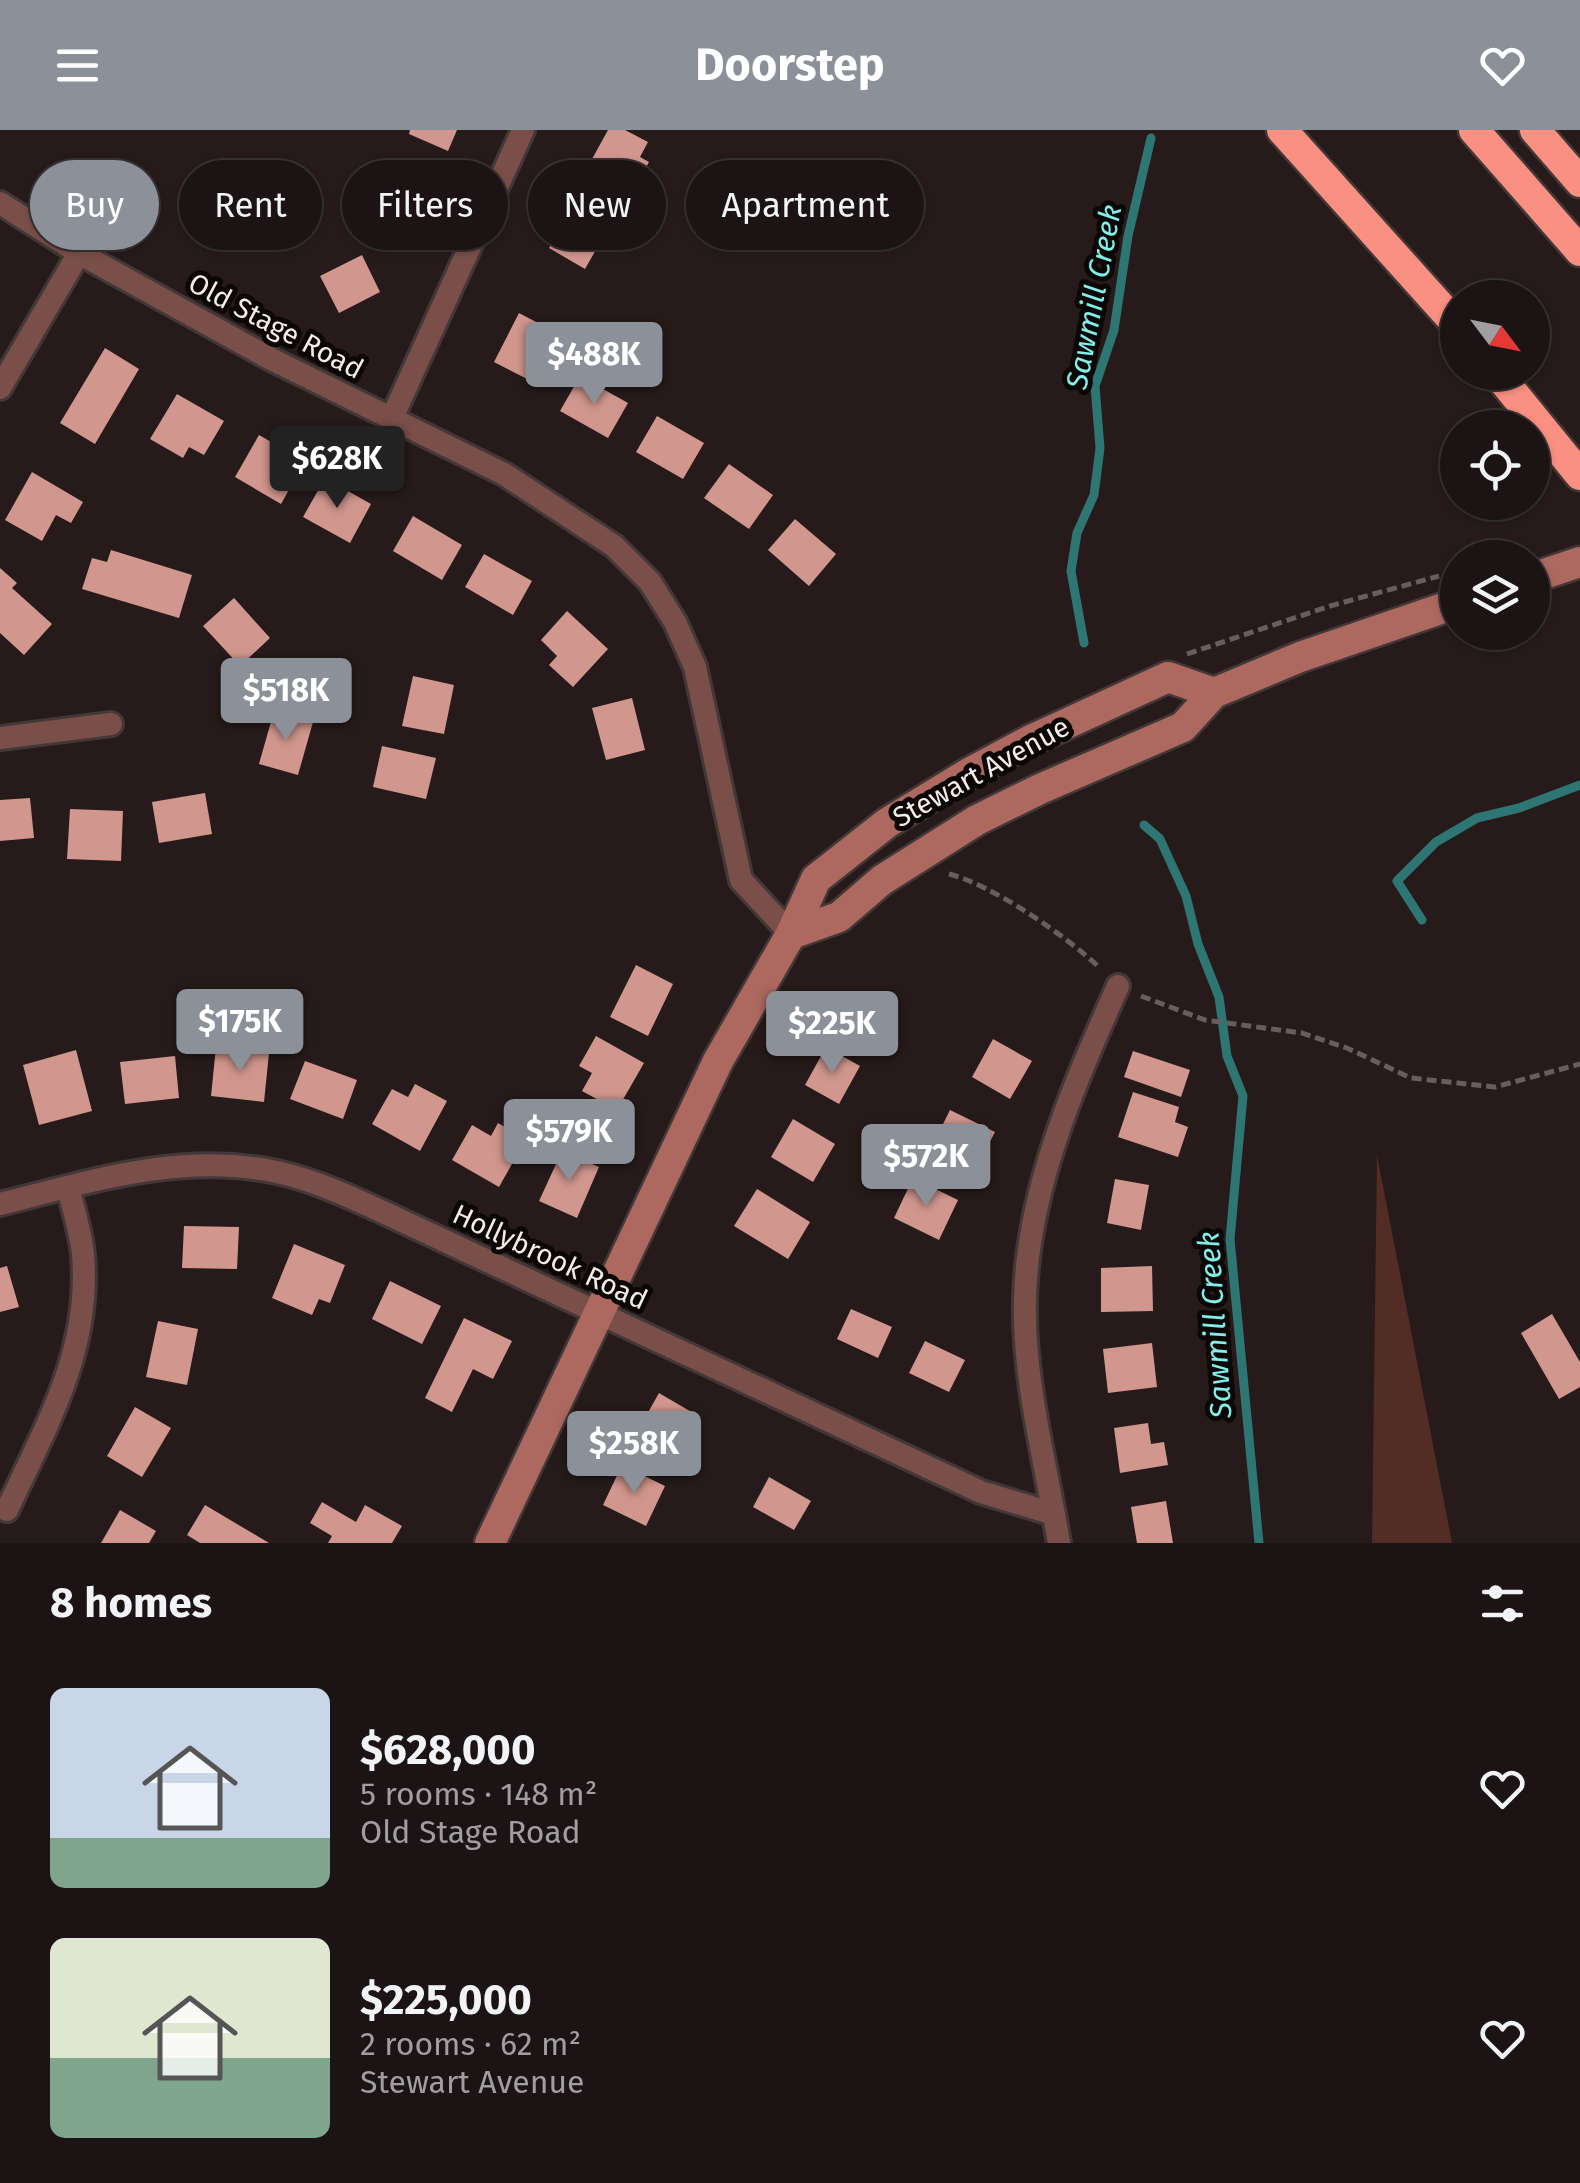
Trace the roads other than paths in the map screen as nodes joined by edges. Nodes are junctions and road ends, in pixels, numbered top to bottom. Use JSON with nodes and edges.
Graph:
{"nodes":[{"id":1,"x":523,"y":130,"type":"edge"},
{"id":2,"x":1282,"y":130,"type":"edge"},
{"id":3,"x":1474,"y":130,"type":"edge"},
{"id":4,"x":1535,"y":130,"type":"edge"},
{"id":5,"x":1580,"y":182,"type":"edge"},
{"id":6,"x":0,"y":203,"type":"edge"},
{"id":7,"x":1580,"y":251,"type":"edge"},
{"id":8,"x":79,"y":253,"type":"junction"},
{"id":9,"x":1440,"y":306,"type":"edge"},
{"id":10,"x":0,"y":388,"type":"edge"},
{"id":11,"x":1511,"y":390,"type":"edge"},
{"id":12,"x":391,"y":420,"type":"junction"},
{"id":13,"x":1580,"y":475,"type":"edge"},
{"id":14,"x":1580,"y":562,"type":"edge"},
{"id":15,"x":1550,"y":572,"type":"edge"},
{"id":16,"x":1440,"y":609,"type":"edge"},
{"id":17,"x":1214,"y":693,"type":"junction"},
{"id":18,"x":111,"y":724,"type":"dead end"},
{"id":19,"x":0,"y":738,"type":"edge"},
{"id":20,"x":790,"y":934,"type":"junction"},
{"id":21,"x":1118,"y":986,"type":"road end"},
{"id":22,"x":68,"y":1187,"type":"junction"},
{"id":23,"x":0,"y":1204,"type":"edge"},
{"id":24,"x":599,"y":1313,"type":"junction"},
{"id":25,"x":8,"y":1510,"type":"dead end"},
{"id":26,"x":1054,"y":1514,"type":"junction"},
{"id":27,"x":490,"y":1543,"type":"edge"},
{"id":28,"x":1059,"y":1543,"type":"edge"}],
"edges":[{"from":1,"to":12,"type":"street"},
{"from":2,"to":9,"type":"highway"},
{"from":3,"to":7,"type":"highway"},
{"from":4,"to":5,"type":"highway"},
{"from":6,"to":8,"type":"street","name":"Old Stage Road"},
{"from":8,"to":10,"type":"street"},
{"from":8,"to":12,"type":"street","name":"Old Stage Road"},
{"from":11,"to":13,"type":"highway"},
{"from":12,"to":20,"type":"street","name":"Old Stage Road"},
{"from":14,"to":15,"type":"street"},
{"from":16,"to":17,"type":"street","name":"Stewart Avenue"},
{"from":17,"to":20,"type":"street","name":"Stewart Avenue"},
{"from":17,"to":20,"type":"street","name":"Stewart Avenue"},
{"from":18,"to":19,"type":"street"},
{"from":20,"to":24,"type":"street","name":"Stewart Avenue"},
{"from":21,"to":26,"type":"street"},
{"from":22,"to":23,"type":"street","name":"Hollybrook Road"},
{"from":22,"to":24,"type":"street","name":"Hollybrook Road"},
{"from":22,"to":25,"type":"street"},
{"from":24,"to":26,"type":"street","name":"Hollybrook Road"},
{"from":24,"to":27,"type":"street","name":"Stewart Avenue"},
{"from":26,"to":28,"type":"street"}]}
